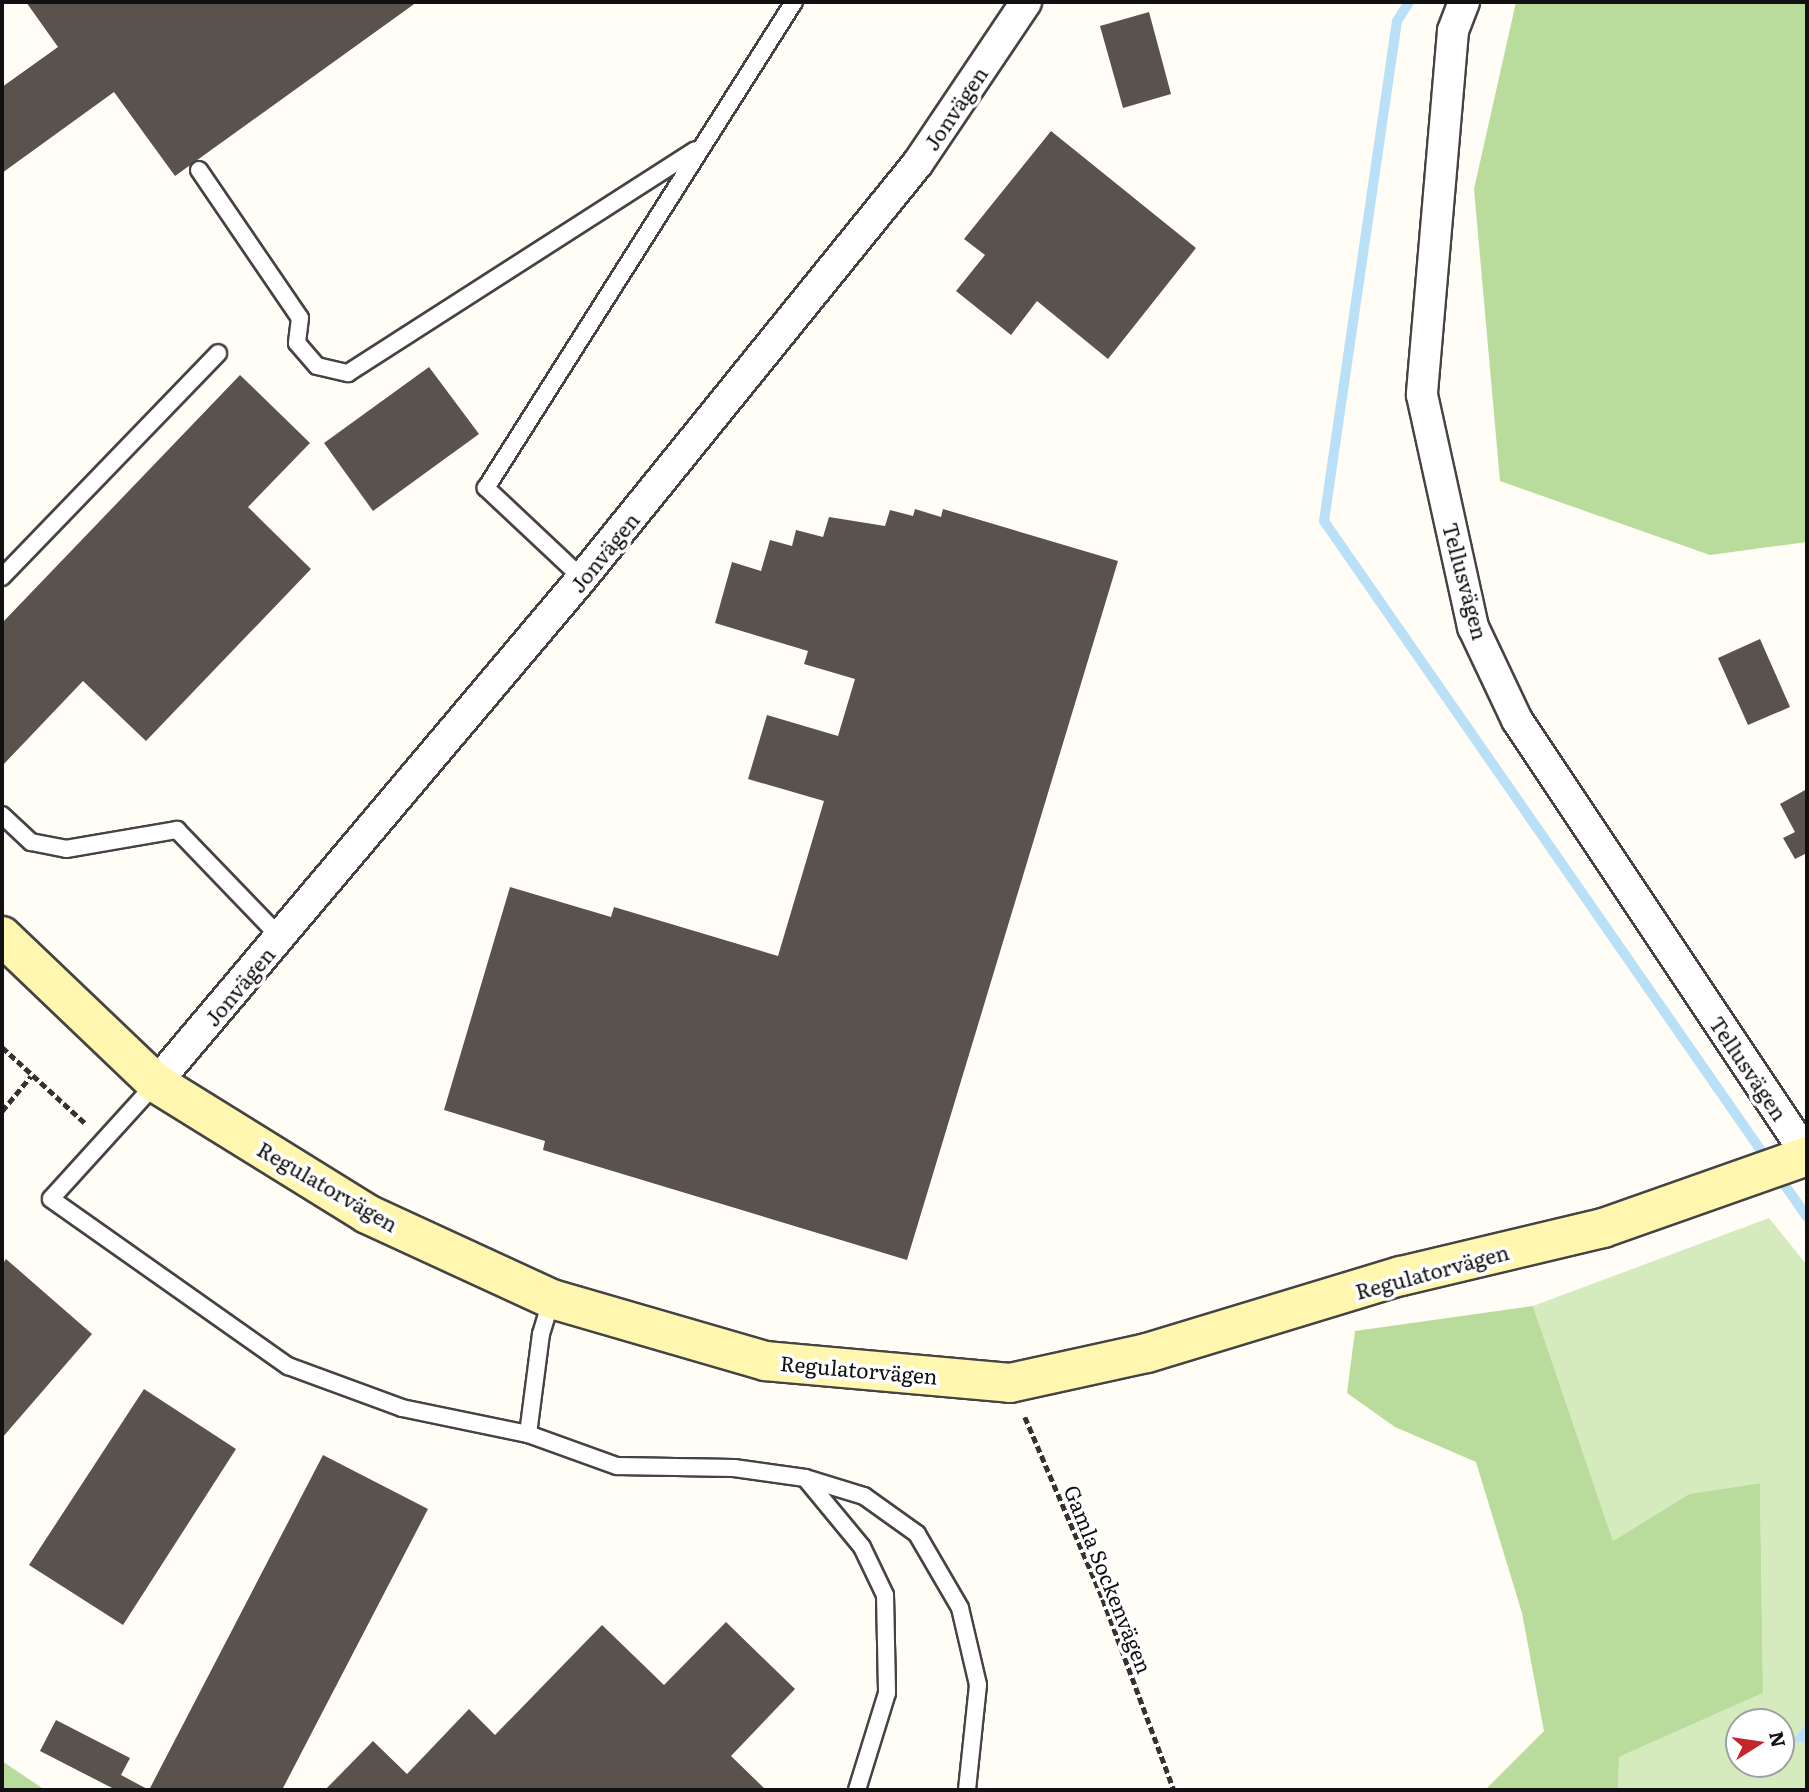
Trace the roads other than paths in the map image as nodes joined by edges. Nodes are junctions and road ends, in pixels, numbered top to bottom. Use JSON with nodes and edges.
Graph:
{"nodes":[{"id":1,"x":794,"y":2,"type":"edge"},
{"id":2,"x":1026,"y":2,"type":"edge"},
{"id":3,"x":1464,"y":2,"type":"edge"},
{"id":4,"x":700,"y":147,"type":"junction"},
{"id":5,"x":199,"y":170,"type":"dead end"},
{"id":6,"x":218,"y":353,"type":"dead end"},
{"id":7,"x":2,"y":577,"type":"edge"},
{"id":8,"x":582,"y":578,"type":"junction"},
{"id":9,"x":2,"y":815,"type":"edge"},
{"id":10,"x":2,"y":936,"type":"edge"},
{"id":11,"x":280,"y":937,"type":"junction"},
{"id":12,"x":156,"y":1083,"type":"junction"},
{"id":13,"x":1791,"y":1162,"type":"edge"},
{"id":14,"x":552,"y":1299,"type":"junction"},
{"id":15,"x":528,"y":1434,"type":"junction"},
{"id":16,"x":805,"y":1479,"type":"junction"},
{"id":17,"x":857,"y":1790,"type":"edge"},
{"id":18,"x":967,"y":1790,"type":"edge"}],
"edges":[{"from":1,"to":4,"type":"lane"},
{"from":2,"to":8,"type":"street","name":"Jonvägen"},
{"from":3,"to":13,"type":"street","name":"Tellusvägen"},
{"from":4,"to":5,"type":"lane"},
{"from":4,"to":8,"type":"lane"},
{"from":6,"to":7,"type":"lane"},
{"from":8,"to":11,"type":"street","name":"Jonvägen"},
{"from":9,"to":11,"type":"lane"},
{"from":10,"to":12,"type":"street","name":"Regulatorvägen"},
{"from":11,"to":12,"type":"street","name":"Jonvägen"},
{"from":12,"to":14,"type":"street","name":"Regulatorvägen"},
{"from":12,"to":15,"type":"lane"},
{"from":13,"to":14,"type":"street","name":"Regulatorvägen"},
{"from":14,"to":15,"type":"lane"},
{"from":15,"to":16,"type":"lane"},
{"from":16,"to":17,"type":"lane"},
{"from":16,"to":18,"type":"lane"}]}
